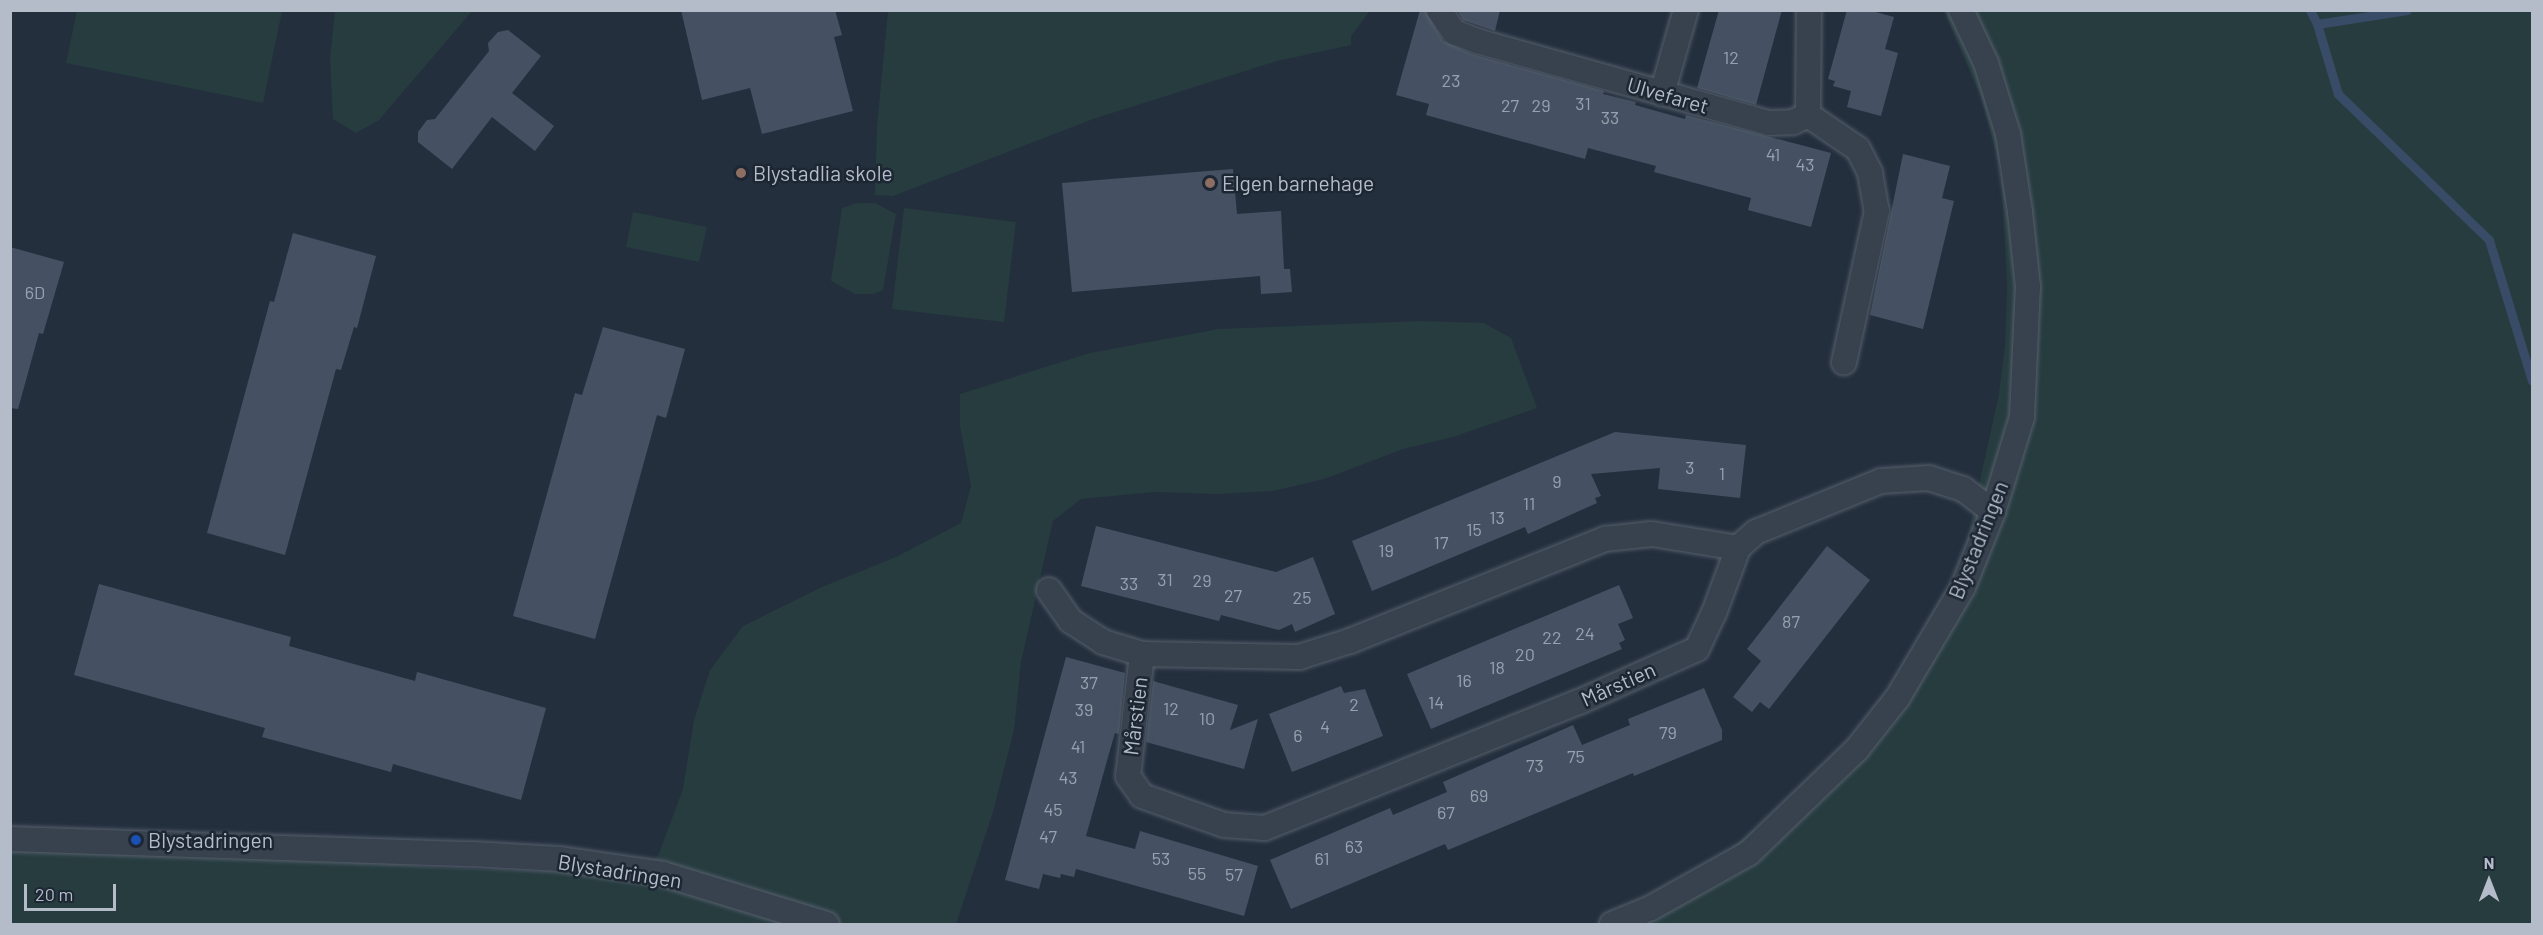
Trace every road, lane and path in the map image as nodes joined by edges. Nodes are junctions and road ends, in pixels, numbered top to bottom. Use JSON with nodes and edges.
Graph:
{"nodes":[{"id":1,"x":1439,"y":10,"type":"edge"},
{"id":2,"x":1686,"y":10,"type":"edge"},
{"id":3,"x":1809,"y":10,"type":"edge"},
{"id":4,"x":1961,"y":10,"type":"edge"},
{"id":5,"x":1662,"y":94,"type":"junction"},
{"id":6,"x":1808,"y":115,"type":"junction"},
{"id":7,"x":1844,"y":362,"type":"dead end"},
{"id":8,"x":1993,"y":512,"type":"junction"},
{"id":9,"x":1738,"y":548,"type":"junction"},
{"id":10,"x":1049,"y":590,"type":"dead end"},
{"id":11,"x":1142,"y":654,"type":"junction"},
{"id":12,"x":10,"y":839,"type":"edge"},
{"id":13,"x":826,"y":924,"type":"edge"},
{"id":14,"x":1612,"y":924,"type":"edge"}],
"edges":[{"from":1,"to":5,"type":"street","name":"Ulvefaret"},
{"from":2,"to":5,"type":"street"},
{"from":3,"to":6,"type":"street"},
{"from":4,"to":8,"type":"street","name":"Blystadringen"},
{"from":5,"to":6,"type":"street","name":"Ulvefaret"},
{"from":6,"to":7,"type":"street"},
{"from":8,"to":9,"type":"street"},
{"from":8,"to":14,"type":"street","name":"Blystadringen"},
{"from":9,"to":11,"type":"street","name":"Mårstien"},
{"from":9,"to":11,"type":"street","name":"Mårstien"},
{"from":10,"to":11,"type":"street"},
{"from":12,"to":13,"type":"street","name":"Blystadringen"}]}
